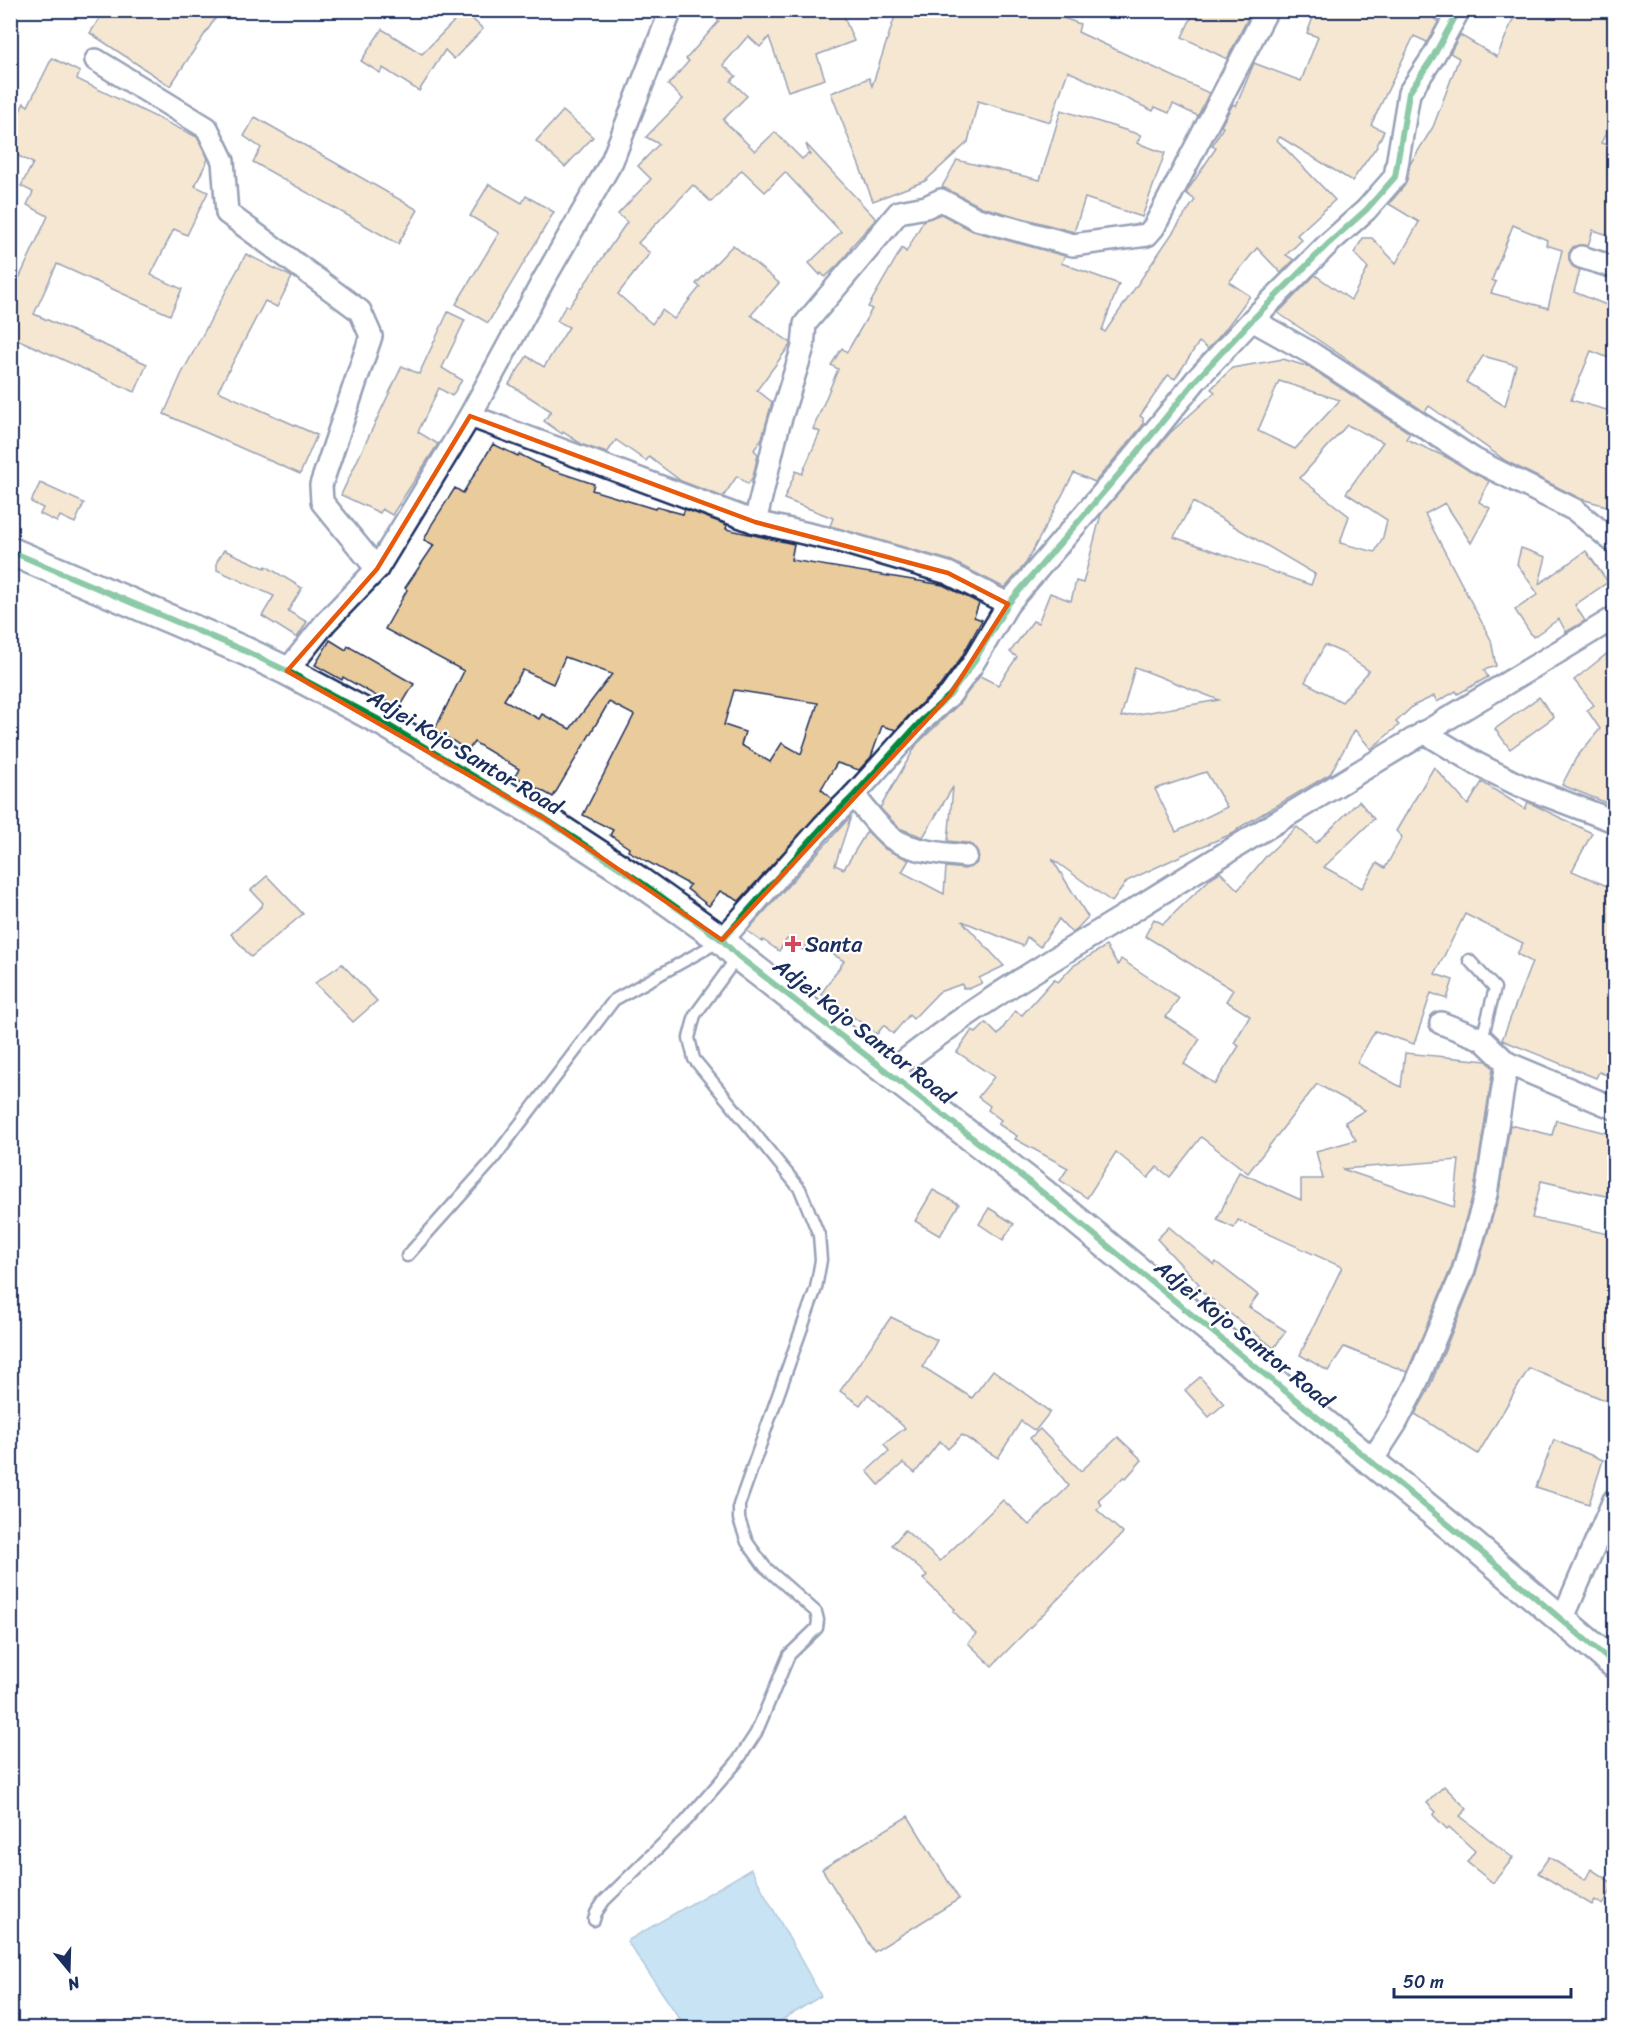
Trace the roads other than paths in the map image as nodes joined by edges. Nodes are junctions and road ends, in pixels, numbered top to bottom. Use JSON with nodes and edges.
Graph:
{"nodes":[{"id":1,"x":671,"y":10,"type":"edge"},
{"id":2,"x":1267,"y":10,"type":"edge"},
{"id":3,"x":1459,"y":10,"type":"edge"},
{"id":4,"x":96,"y":60,"type":"dead end"},
{"id":5,"x":1581,"y":257,"type":"dead end"},
{"id":6,"x":1614,"y":267,"type":"edge"},
{"id":7,"x":1252,"y":320,"type":"junction"},
{"id":8,"x":470,"y":416,"type":"junction"},
{"id":9,"x":754,"y":522,"type":"junction"},
{"id":10,"x":1614,"y":542,"type":"edge"},
{"id":11,"x":10,"y":551,"type":"edge"},
{"id":12,"x":377,"y":568,"type":"junction"},
{"id":13,"x":1008,"y":604,"type":"junction"},
{"id":14,"x":1614,"y":618,"type":"edge"},
{"id":15,"x":287,"y":671,"type":"junction"},
{"id":16,"x":1424,"y":732,"type":"junction"},
{"id":17,"x":854,"y":795,"type":"junction"},
{"id":18,"x":1614,"y":821,"type":"edge"},
{"id":19,"x":966,"y":856,"type":"dead end"},
{"id":20,"x":730,"y":948,"type":"junction"},
{"id":21,"x":1469,"y":960,"type":"dead end"},
{"id":22,"x":1441,"y":1023,"type":"dead end"},
{"id":23,"x":1482,"y":1039,"type":"junction"},
{"id":24,"x":1508,"y":1064,"type":"junction"},
{"id":25,"x":889,"y":1073,"type":"junction"},
{"id":26,"x":1614,"y":1108,"type":"edge"},
{"id":27,"x":407,"y":1257,"type":"dead end"},
{"id":28,"x":1371,"y":1462,"type":"junction"},
{"id":29,"x":1614,"y":1500,"type":"edge"},
{"id":30,"x":1562,"y":1620,"type":"junction"},
{"id":31,"x":1614,"y":1664,"type":"edge"},
{"id":32,"x":594,"y":1920,"type":"dead end"}],
"edges":[{"from":1,"to":8,"type":"street"},
{"from":2,"to":9,"type":"street"},
{"from":3,"to":7,"type":"street"},
{"from":4,"to":12,"type":"street"},
{"from":5,"to":6,"type":"street"},
{"from":7,"to":10,"type":"street"},
{"from":7,"to":13,"type":"street"},
{"from":8,"to":9,"type":"street"},
{"from":8,"to":12,"type":"street"},
{"from":9,"to":13,"type":"street"},
{"from":11,"to":15,"type":"street","name":"Adjei Kojo Santor Road"},
{"from":12,"to":15,"type":"street"},
{"from":13,"to":17,"type":"street"},
{"from":14,"to":16,"type":"street"},
{"from":15,"to":20,"type":"street","name":"Adjei Kojo Santor Road"},
{"from":16,"to":18,"type":"street"},
{"from":16,"to":25,"type":"street"},
{"from":17,"to":19,"type":"street"},
{"from":17,"to":20,"type":"street"},
{"from":20,"to":25,"type":"street","name":"Adjei Kojo Santor Road"},
{"from":20,"to":27,"type":"lane"},
{"from":20,"to":32,"type":"lane"},
{"from":21,"to":23,"type":"lane"},
{"from":22,"to":23,"type":"street"},
{"from":23,"to":24,"type":"street"},
{"from":24,"to":26,"type":"street"},
{"from":24,"to":28,"type":"street"},
{"from":25,"to":28,"type":"street","name":"Adjei Kojo Santor Road"},
{"from":28,"to":30,"type":"street","name":"Adjei Kojo Santor Road"},
{"from":29,"to":30,"type":"street"},
{"from":30,"to":31,"type":"street","name":"Adjei Kojo Santor Road"}]}
